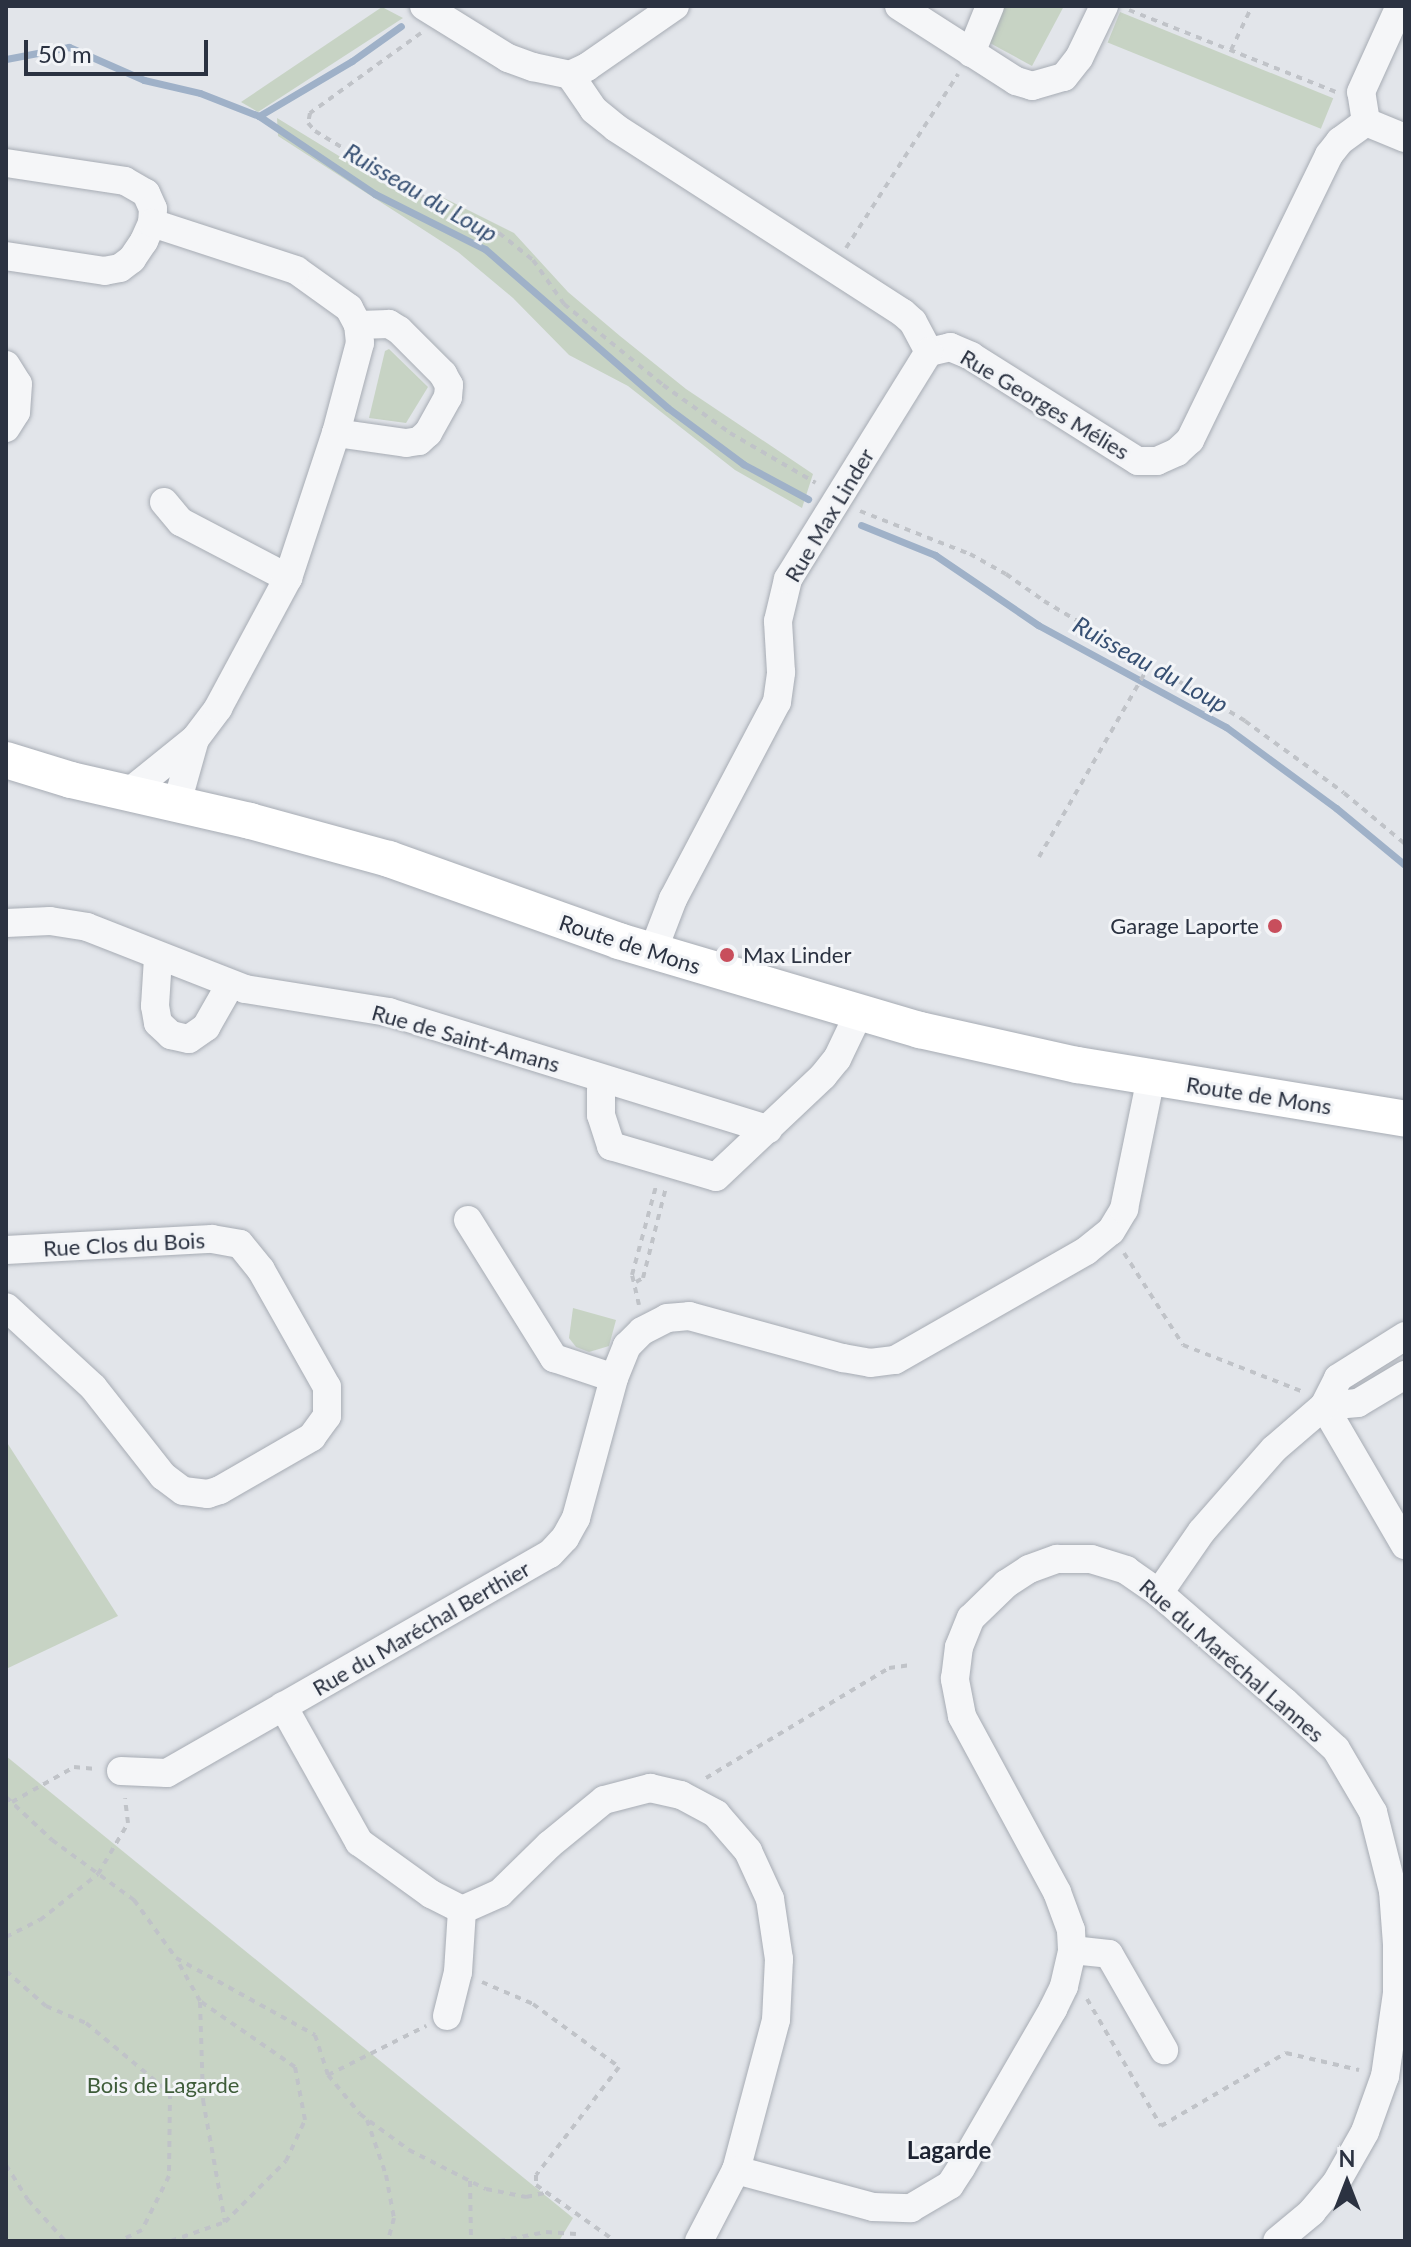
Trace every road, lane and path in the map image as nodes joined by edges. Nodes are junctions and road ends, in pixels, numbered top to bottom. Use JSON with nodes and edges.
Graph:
{"nodes":[{"id":1,"x":675,"y":6,"type":"edge"},
{"id":2,"x":899,"y":6,"type":"edge"},
{"id":3,"x":990,"y":6,"type":"edge"},
{"id":4,"x":1252,"y":6,"type":"edge"},
{"id":5,"x":1400,"y":6,"type":"edge"},
{"id":6,"x":1114,"y":7,"type":"edge"},
{"id":7,"x":431,"y":10,"type":"edge"},
{"id":8,"x":1231,"y":50,"type":"junction"},
{"id":9,"x":971,"y":53,"type":"junction"},
{"id":10,"x":570,"y":75,"type":"junction"},
{"id":11,"x":1363,"y":112,"type":"junction"},
{"id":12,"x":1405,"y":138,"type":"edge"},
{"id":13,"x":6,"y":163,"type":"edge"},
{"id":14,"x":152,"y":223,"type":"junction"},
{"id":15,"x":6,"y":256,"type":"edge"},
{"id":16,"x":833,"y":266,"type":"junction"},
{"id":17,"x":358,"y":325,"type":"junction"},
{"id":18,"x":929,"y":352,"type":"junction"},
{"id":19,"x":6,"y":365,"type":"edge"},
{"id":20,"x":6,"y":428,"type":"edge"},
{"id":21,"x":336,"y":433,"type":"junction"},
{"id":22,"x":839,"y":497,"type":"junction"},
{"id":23,"x":164,"y":502,"type":"dead end"},
{"id":24,"x":288,"y":578,"type":"junction"},
{"id":25,"x":1150,"y":664,"type":"junction"},
{"id":26,"x":195,"y":739,"type":"junction"},
{"id":27,"x":6,"y":760,"type":"edge"},
{"id":28,"x":128,"y":793,"type":"junction"},
{"id":29,"x":177,"y":803,"type":"junction"},
{"id":30,"x":1405,"y":844,"type":"edge"},
{"id":31,"x":1039,"y":857,"type":"dead end"},
{"id":32,"x":6,"y":923,"type":"edge"},
{"id":33,"x":653,"y":951,"type":"junction"},
{"id":34,"x":158,"y":958,"type":"junction"},
{"id":35,"x":230,"y":985,"type":"junction"},
{"id":36,"x":859,"y":1013,"type":"junction"},
{"id":37,"x":1151,"y":1078,"type":"junction"},
{"id":38,"x":606,"y":1080,"type":"junction"},
{"id":39,"x":1405,"y":1119,"type":"edge"},
{"id":40,"x":768,"y":1129,"type":"junction"},
{"id":41,"x":664,"y":1178,"type":"dead end"},
{"id":42,"x":656,"y":1189,"type":"dead end"},
{"id":43,"x":468,"y":1220,"type":"dead end"},
{"id":44,"x":1111,"y":1231,"type":"junction"},
{"id":45,"x":6,"y":1250,"type":"edge"},
{"id":46,"x":636,"y":1282,"type":"junction"},
{"id":47,"x":6,"y":1307,"type":"edge"},
{"id":48,"x":642,"y":1331,"type":"junction"},
{"id":49,"x":1405,"y":1336,"type":"edge"},
{"id":50,"x":1405,"y":1375,"type":"edge"},
{"id":51,"x":614,"y":1378,"type":"junction"},
{"id":52,"x":1324,"y":1406,"type":"junction"},
{"id":53,"x":1405,"y":1545,"type":"edge"},
{"id":54,"x":1159,"y":1593,"type":"junction"},
{"id":55,"x":911,"y":1665,"type":"dead end"},
{"id":56,"x":283,"y":1706,"type":"junction"},
{"id":57,"x":121,"y":1771,"type":"junction"},
{"id":58,"x":681,"y":1795,"type":"junction"},
{"id":59,"x":6,"y":1797,"type":"edge"},
{"id":60,"x":12,"y":1802,"type":"junction"},
{"id":61,"x":98,"y":1874,"type":"junction"},
{"id":62,"x":462,"y":1910,"type":"junction"},
{"id":63,"x":6,"y":1937,"type":"edge"},
{"id":64,"x":1072,"y":1950,"type":"junction"},
{"id":65,"x":176,"y":1958,"type":"junction"},
{"id":66,"x":6,"y":1971,"type":"edge"},
{"id":67,"x":458,"y":1972,"type":"junction"},
{"id":68,"x":1064,"y":1986,"type":"junction"},
{"id":69,"x":200,"y":2001,"type":"junction"},
{"id":70,"x":447,"y":2016,"type":"joint"},
{"id":71,"x":1164,"y":2050,"type":"dead end"},
{"id":72,"x":328,"y":2075,"type":"junction"},
{"id":73,"x":1385,"y":2076,"type":"junction"},
{"id":74,"x":367,"y":2119,"type":"junction"},
{"id":75,"x":6,"y":2165,"type":"edge"},
{"id":76,"x":736,"y":2170,"type":"junction"},
{"id":77,"x":470,"y":2181,"type":"junction"},
{"id":78,"x":545,"y":2193,"type":"junction"},
{"id":79,"x":225,"y":2222,"type":"junction"},
{"id":80,"x":576,"y":2234,"type":"dead end"},
{"id":81,"x":65,"y":2241,"type":"edge"},
{"id":82,"x":119,"y":2241,"type":"edge"},
{"id":83,"x":171,"y":2241,"type":"edge"},
{"id":84,"x":388,"y":2241,"type":"edge"},
{"id":85,"x":471,"y":2241,"type":"edge"},
{"id":86,"x":499,"y":2241,"type":"edge"},
{"id":87,"x":615,"y":2241,"type":"edge"},
{"id":88,"x":699,"y":2241,"type":"edge"},
{"id":89,"x":1277,"y":2241,"type":"edge"}],
"edges":[{"from":1,"to":10,"type":"street"},
{"from":2,"to":9,"type":"street"},
{"from":3,"to":9,"type":"street"},
{"from":4,"to":8,"type":"path"},
{"from":5,"to":11,"type":"street"},
{"from":6,"to":8,"type":"path"},
{"from":6,"to":9,"type":"street"},
{"from":7,"to":10,"type":"street"},
{"from":7,"to":22,"type":"path"},
{"from":8,"to":11,"type":"path"},
{"from":9,"to":16,"type":"path"},
{"from":10,"to":16,"type":"street","name":"Rue Georges Mélies"},
{"from":11,"to":12,"type":"street"},
{"from":11,"to":18,"type":"street","name":"Rue Georges Mélies"},
{"from":13,"to":14,"type":"street"},
{"from":14,"to":15,"type":"street"},
{"from":14,"to":17,"type":"street"},
{"from":16,"to":18,"type":"street","name":"Rue Georges Mélies"},
{"from":17,"to":21,"type":"street"},
{"from":17,"to":21,"type":"street"},
{"from":18,"to":22,"type":"street","name":"Rue Max Linder"},
{"from":19,"to":20,"type":"street"},
{"from":21,"to":24,"type":"street"},
{"from":22,"to":25,"type":"path"},
{"from":22,"to":33,"type":"street","name":"Rue Max Linder"},
{"from":23,"to":24,"type":"street"},
{"from":24,"to":26,"type":"street"},
{"from":25,"to":30,"type":"path"},
{"from":25,"to":31,"type":"path"},
{"from":26,"to":28,"type":"street"},
{"from":26,"to":29,"type":"street"},
{"from":27,"to":28,"type":"main road","name":"Route de Mons"},
{"from":28,"to":29,"type":"main road","name":"Route de Mons"},
{"from":29,"to":33,"type":"main road","name":"Route de Mons"},
{"from":32,"to":34,"type":"street","name":"Rue de Saint-Amans"},
{"from":33,"to":36,"type":"main road","name":"Route de Mons"},
{"from":34,"to":35,"type":"street","name":"Rue de Saint-Amans"},
{"from":34,"to":35,"type":"street"},
{"from":35,"to":38,"type":"street","name":"Rue de Saint-Amans"},
{"from":36,"to":37,"type":"main road","name":"Route de Mons"},
{"from":36,"to":40,"type":"street"},
{"from":37,"to":39,"type":"main road","name":"Route de Mons"},
{"from":37,"to":44,"type":"street"},
{"from":38,"to":40,"type":"street","name":"Rue de Saint-Amans"},
{"from":38,"to":40,"type":"street"},
{"from":41,"to":46,"type":"path"},
{"from":42,"to":46,"type":"path"},
{"from":43,"to":51,"type":"street"},
{"from":44,"to":48,"type":"street"},
{"from":44,"to":52,"type":"path"},
{"from":45,"to":47,"type":"street","name":"Rue Clos du Bois"},
{"from":46,"to":48,"type":"path"},
{"from":48,"to":51,"type":"street","name":"Rue du Maréchal Berthier"},
{"from":49,"to":52,"type":"street"},
{"from":50,"to":52,"type":"street"},
{"from":51,"to":56,"type":"street","name":"Rue du Maréchal Berthier"},
{"from":52,"to":53,"type":"street"},
{"from":52,"to":54,"type":"street"},
{"from":54,"to":64,"type":"street","name":"Rue du Maréchal Lannes"},
{"from":54,"to":73,"type":"street","name":"Rue du Maréchal Lannes"},
{"from":55,"to":58,"type":"path"},
{"from":56,"to":57,"type":"street","name":"Rue du Maréchal Berthier"},
{"from":56,"to":62,"type":"street"},
{"from":57,"to":60,"type":"path"},
{"from":57,"to":61,"type":"path"},
{"from":58,"to":62,"type":"street"},
{"from":58,"to":76,"type":"street"},
{"from":59,"to":60,"type":"path"},
{"from":60,"to":61,"type":"path"},
{"from":61,"to":63,"type":"path"},
{"from":61,"to":65,"type":"path"},
{"from":62,"to":67,"type":"street"},
{"from":64,"to":68,"type":"street","name":"Rue du Maréchal Lannes"},
{"from":64,"to":71,"type":"street"},
{"from":65,"to":69,"type":"path"},
{"from":65,"to":72,"type":"path"},
{"from":66,"to":82,"type":"path"},
{"from":67,"to":70,"type":"street"},
{"from":67,"to":78,"type":"path"},
{"from":68,"to":73,"type":"path"},
{"from":68,"to":76,"type":"street","name":"Rue du Maréchal Lannes"},
{"from":69,"to":79,"type":"path"},
{"from":69,"to":79,"type":"path"},
{"from":70,"to":72,"type":"path"},
{"from":72,"to":74,"type":"path"},
{"from":73,"to":89,"type":"street","name":"Rue du Maréchal Lannes"},
{"from":74,"to":77,"type":"path"},
{"from":74,"to":84,"type":"path"},
{"from":75,"to":81,"type":"path"},
{"from":76,"to":88,"type":"street"},
{"from":77,"to":78,"type":"path"},
{"from":77,"to":85,"type":"path"},
{"from":78,"to":87,"type":"path"},
{"from":79,"to":83,"type":"path"},
{"from":80,"to":86,"type":"path"}]}
